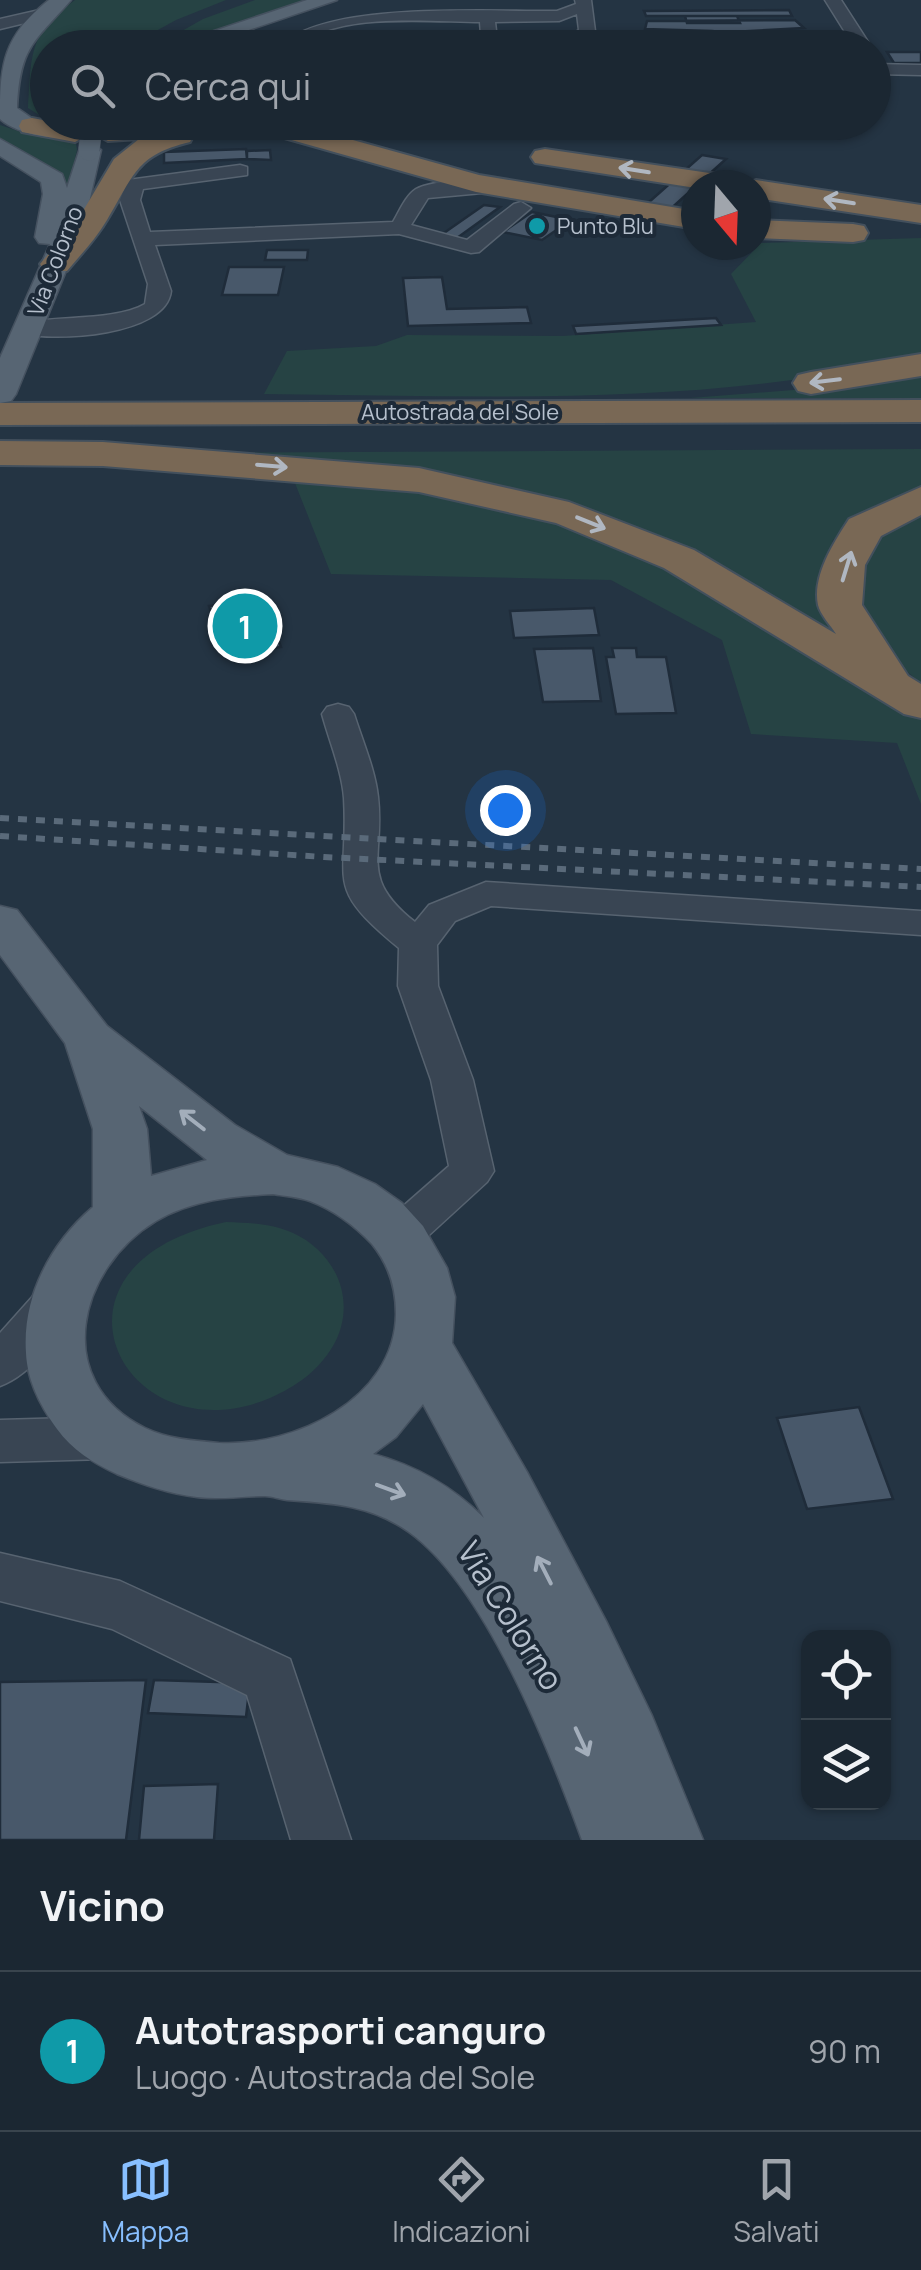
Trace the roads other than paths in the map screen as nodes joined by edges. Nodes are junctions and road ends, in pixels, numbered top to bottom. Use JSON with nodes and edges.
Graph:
{"nodes":[{"id":1,"x":370,"y":0,"type":"edge"},
{"id":2,"x":833,"y":0,"type":"edge"},
{"id":3,"x":584,"y":3,"type":"edge"},
{"id":4,"x":44,"y":5,"type":"edge"},
{"id":5,"x":336,"y":6,"type":"edge"},
{"id":6,"x":0,"y":14,"type":"edge"},
{"id":7,"x":487,"y":18,"type":"junction"},
{"id":8,"x":186,"y":21,"type":"dead end"},
{"id":9,"x":0,"y":24,"type":"edge"},
{"id":10,"x":30,"y":30,"type":"edge"},
{"id":11,"x":177,"y":30,"type":"edge"},
{"id":12,"x":224,"y":30,"type":"edge"},
{"id":13,"x":279,"y":30,"type":"edge"},
{"id":14,"x":290,"y":30,"type":"edge"},
{"id":15,"x":317,"y":30,"type":"edge"},
{"id":16,"x":488,"y":30,"type":"edge"},
{"id":17,"x":586,"y":30,"type":"edge"},
{"id":18,"x":852,"y":30,"type":"edge"},
{"id":19,"x":30,"y":31,"type":"edge"},
{"id":20,"x":0,"y":32,"type":"edge"},
{"id":21,"x":891,"y":68,"type":"edge"},
{"id":22,"x":921,"y":70,"type":"edge"},
{"id":23,"x":6,"y":75,"type":"edge"},
{"id":24,"x":30,"y":125,"type":"edge"},
{"id":25,"x":90,"y":140,"type":"edge"},
{"id":26,"x":158,"y":140,"type":"edge"},
{"id":27,"x":294,"y":140,"type":"edge"},
{"id":28,"x":317,"y":140,"type":"edge"},
{"id":29,"x":417,"y":140,"type":"edge"},
{"id":30,"x":438,"y":143,"type":"dead end"},
{"id":31,"x":0,"y":146,"type":"edge"},
{"id":32,"x":354,"y":148,"type":"junction"},
{"id":33,"x":517,"y":152,"type":"dead end"},
{"id":34,"x":410,"y":165,"type":"junction"},
{"id":35,"x":240,"y":171,"type":"dead end"},
{"id":36,"x":681,"y":177,"type":"edge"},
{"id":37,"x":493,"y":186,"type":"junction"},
{"id":38,"x":771,"y":193,"type":"edge"},
{"id":39,"x":422,"y":194,"type":"junction"},
{"id":40,"x":521,"y":208,"type":"dead end"},
{"id":41,"x":681,"y":217,"type":"edge"},
{"id":42,"x":399,"y":228,"type":"junction"},
{"id":43,"x":771,"y":228,"type":"edge"},
{"id":44,"x":916,"y":228,"type":"edge"},
{"id":45,"x":142,"y":239,"type":"junction"},
{"id":46,"x":56,"y":264,"type":"junction"},
{"id":47,"x":31,"y":322,"type":"junction"},
{"id":48,"x":921,"y":365,"type":"edge"},
{"id":49,"x":1,"y":398,"type":"edge"},
{"id":50,"x":921,"y":411,"type":"edge"},
{"id":51,"x":505,"y":412,"type":"junction"},
{"id":52,"x":921,"y":434,"type":"edge"},
{"id":53,"x":0,"y":436,"type":"edge"},
{"id":54,"x":0,"y":453,"type":"edge"},
{"id":55,"x":921,"y":499,"type":"edge"},
{"id":56,"x":905,"y":694,"type":"edge"},
{"id":57,"x":338,"y":714,"type":"dead end"},
{"id":58,"x":0,"y":921,"type":"edge"},
{"id":59,"x":921,"y":923,"type":"edge"},
{"id":60,"x":418,"y":944,"type":"junction"},
{"id":61,"x":89,"y":1038,"type":"junction"},
{"id":62,"x":273,"y":1174,"type":"junction"},
{"id":63,"x":120,"y":1216,"type":"junction"},
{"id":64,"x":400,"y":1235,"type":"junction"},
{"id":65,"x":58,"y":1298,"type":"junction"},
{"id":66,"x":421,"y":1346,"type":"junction"},
{"id":67,"x":0,"y":1366,"type":"edge"},
{"id":68,"x":105,"y":1438,"type":"junction"},
{"id":69,"x":0,"y":1441,"type":"edge"},
{"id":70,"x":261,"y":1470,"type":"junction"},
{"id":71,"x":0,"y":1577,"type":"edge"},
{"id":72,"x":321,"y":1840,"type":"edge"},
{"id":73,"x":620,"y":1840,"type":"edge"},
{"id":74,"x":665,"y":1840,"type":"edge"}],
"edges":[{"from":1,"to":5,"type":"street"},
{"from":2,"to":18,"type":"street"},
{"from":3,"to":7,"type":"street"},
{"from":3,"to":17,"type":"street"},
{"from":4,"to":6,"type":"street"},
{"from":4,"to":9,"type":"street"},
{"from":4,"to":10,"type":"main road"},
{"from":5,"to":12,"type":"main road"},
{"from":5,"to":13,"type":"main road"},
{"from":5,"to":14,"type":"street"},
{"from":7,"to":15,"type":"street"},
{"from":7,"to":16,"type":"street"},
{"from":8,"to":11,"type":"main road"},
{"from":19,"to":23,"type":"main road"},
{"from":20,"to":23,"type":"street"},
{"from":21,"to":22,"type":"street"},
{"from":23,"to":24,"type":"main road"},
{"from":25,"to":46,"type":"main road","name":"Via Colorno"},
{"from":26,"to":46,"type":"highway"},
{"from":27,"to":32,"type":"highway"},
{"from":28,"to":32,"type":"highway"},
{"from":29,"to":30,"type":"highway"},
{"from":31,"to":47,"type":"main road"},
{"from":32,"to":34,"type":"highway"},
{"from":36,"to":33,"type":"highway","one_way":true},
{"from":34,"to":37,"type":"highway"},
{"from":34,"to":39,"type":"street"},
{"from":35,"to":45,"type":"street"},
{"from":37,"to":39,"type":"street"},
{"from":37,"to":41,"type":"highway"},
{"from":44,"to":38,"type":"highway","one_way":true},
{"from":39,"to":42,"type":"street"},
{"from":40,"to":42,"type":"street"},
{"from":42,"to":45,"type":"street"},
{"from":43,"to":44,"type":"highway"},
{"from":45,"to":47,"type":"street"},
{"from":46,"to":47,"type":"main road","name":"Via Colorno"},
{"from":47,"to":49,"type":"main road","name":"Via Colorno"},
{"from":48,"to":51,"type":"highway","one_way":true},
{"from":49,"to":51,"type":"highway","name":"Autostrada del Sole"},
{"from":50,"to":51,"type":"highway","name":"Autostrada del Sole"},
{"from":52,"to":53,"type":"highway","name":"Autostrada del Sole"},
{"from":54,"to":56,"type":"highway","one_way":true},
{"from":56,"to":55,"type":"highway","one_way":true},
{"from":57,"to":60,"type":"street"},
{"from":58,"to":61,"type":"main road","name":"Via Colorno"},
{"from":59,"to":60,"type":"street"},
{"from":60,"to":64,"type":"street"},
{"from":62,"to":61,"type":"main road","name":"Via Colorno","one_way":true},
{"from":61,"to":63,"type":"main road","name":"Via Colorno"},
{"from":62,"to":63,"type":"main road","name":"Via Colorno"},
{"from":62,"to":64,"type":"main road","name":"Via Colorno"},
{"from":63,"to":65,"type":"main road","name":"Via Colorno"},
{"from":64,"to":66,"type":"main road","name":"Via Colorno"},
{"from":65,"to":67,"type":"street"},
{"from":65,"to":68,"type":"main road","name":"Via Colorno"},
{"from":66,"to":70,"type":"main road","name":"Via Colorno"},
{"from":74,"to":66,"type":"main road","name":"Via Colorno","one_way":true},
{"from":68,"to":69,"type":"street"},
{"from":68,"to":70,"type":"main road","name":"Via Colorno"},
{"from":70,"to":73,"type":"main road","name":"Via Colorno","one_way":true},
{"from":71,"to":72,"type":"street"}]}
